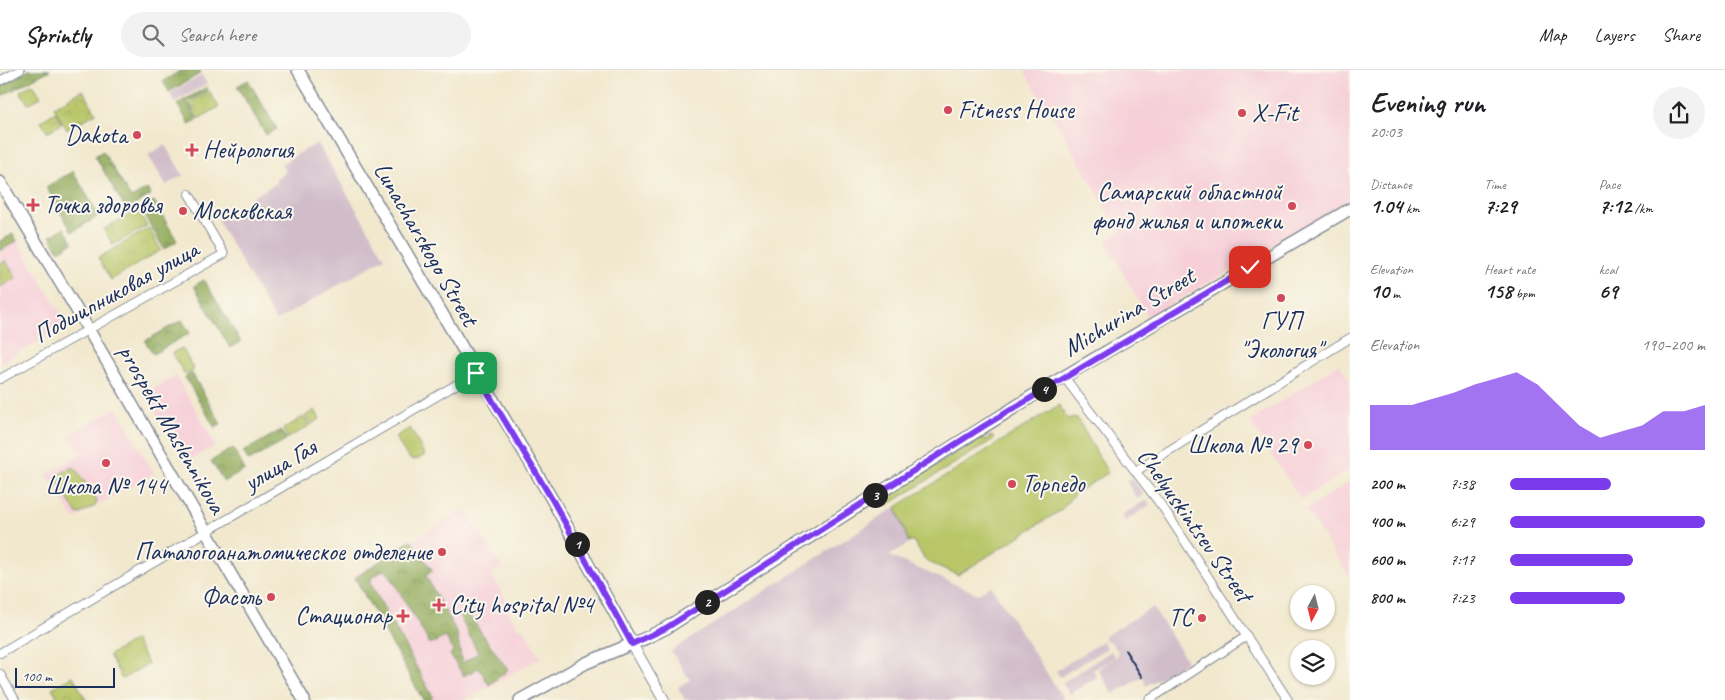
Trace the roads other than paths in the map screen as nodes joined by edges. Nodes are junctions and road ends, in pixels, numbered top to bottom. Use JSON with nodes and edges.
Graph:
{"nodes":[{"id":1,"x":20,"y":70,"type":"edge"},
{"id":2,"x":298,"y":70,"type":"edge"},
{"id":3,"x":0,"y":81,"type":"edge"},
{"id":4,"x":0,"y":182,"type":"edge"},
{"id":5,"x":189,"y":194,"type":"dead end"},
{"id":6,"x":1350,"y":209,"type":"edge"},
{"id":7,"x":88,"y":330,"type":"junction"},
{"id":8,"x":1350,"y":338,"type":"edge"},
{"id":9,"x":476,"y":373,"type":"junction"},
{"id":10,"x":1064,"y":377,"type":"junction"},
{"id":11,"x":0,"y":379,"type":"edge"},
{"id":12,"x":1136,"y":471,"type":"junction"},
{"id":13,"x":206,"y":532,"type":"junction"},
{"id":14,"x":1247,"y":636,"type":"junction"},
{"id":15,"x":632,"y":644,"type":"junction"},
{"id":16,"x":0,"y":653,"type":"edge"},
{"id":17,"x":0,"y":674,"type":"edge"},
{"id":18,"x":16,"y":700,"type":"edge"},
{"id":19,"x":304,"y":700,"type":"edge"},
{"id":20,"x":520,"y":700,"type":"edge"},
{"id":21,"x":664,"y":700,"type":"edge"},
{"id":22,"x":1148,"y":700,"type":"edge"},
{"id":23,"x":1288,"y":700,"type":"edge"}],
"edges":[{"from":1,"to":3,"type":"street"},
{"from":2,"to":9,"type":"main road","name":"Lunacharskogo Street"},
{"from":4,"to":7,"type":"main road","name":"prospekt Maslennikova"},
{"from":5,"to":7,"type":"street","name":"Подшипниковая улица"},
{"from":6,"to":10,"type":"main road","name":"Michurina Street"},
{"from":7,"to":11,"type":"street","name":"Подшипниковая улица"},
{"from":7,"to":13,"type":"main road","name":"prospekt Maslennikova"},
{"from":8,"to":12,"type":"street"},
{"from":9,"to":13,"type":"street","name":"улица Гая"},
{"from":9,"to":15,"type":"main road","name":"Lunacharskogo Street"},
{"from":10,"to":12,"type":"street","name":"Chelyuskintsev Street"},
{"from":10,"to":15,"type":"main road","name":"Michurina Street"},
{"from":12,"to":14,"type":"street","name":"Chelyuskintsev Street"},
{"from":13,"to":16,"type":"street","name":"улица Гая"},
{"from":13,"to":19,"type":"main road","name":"prospekt Maslennikova"},
{"from":14,"to":22,"type":"street"},
{"from":14,"to":23,"type":"street","name":"Chelyuskintsev Street"},
{"from":15,"to":20,"type":"main road","name":"Michurina Street"},
{"from":15,"to":21,"type":"street","name":"Lunacharskogo Street"},
{"from":17,"to":18,"type":"street"}]}
